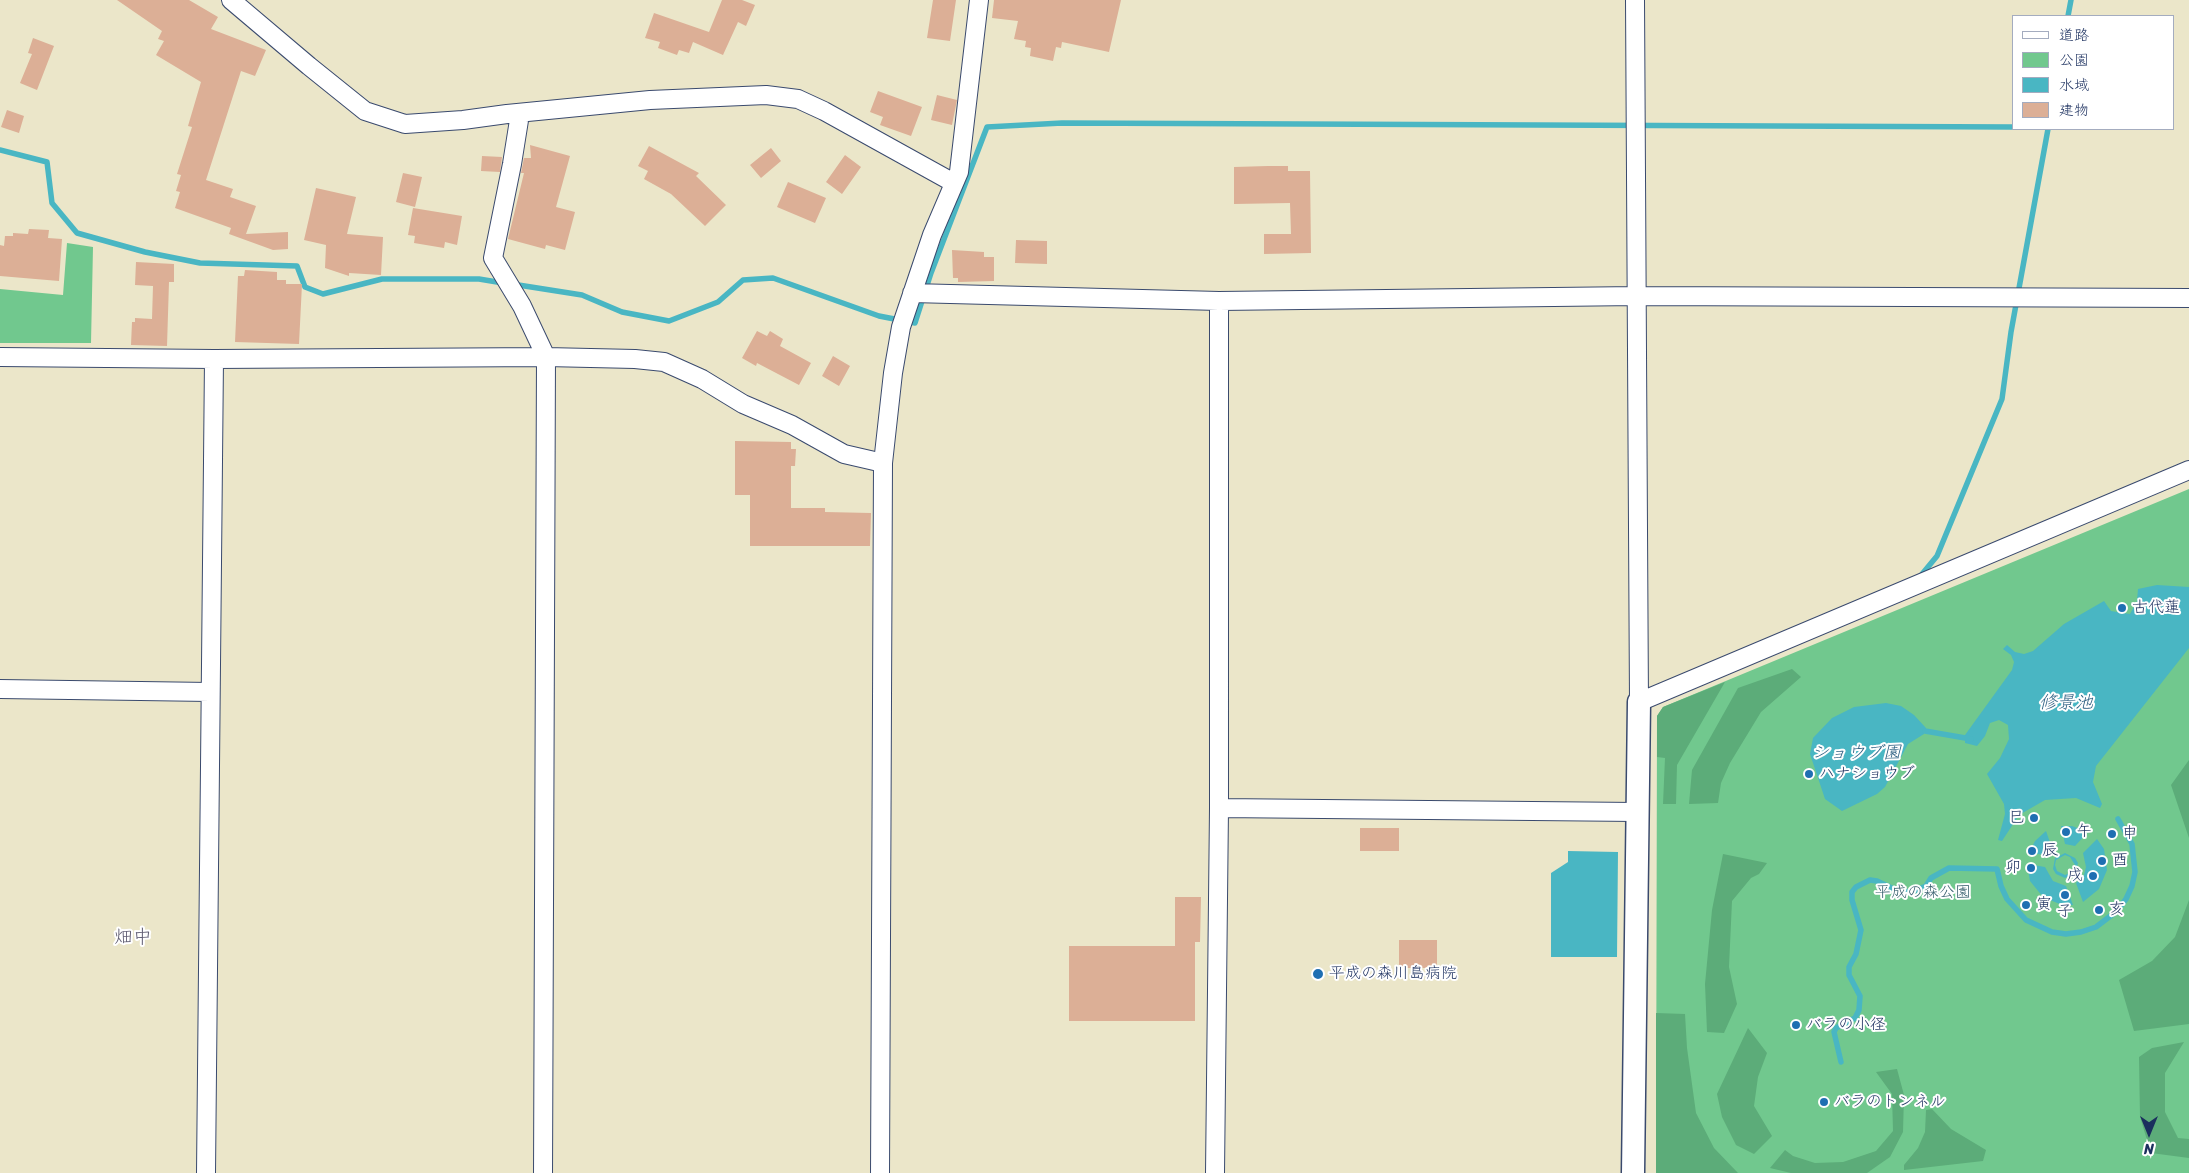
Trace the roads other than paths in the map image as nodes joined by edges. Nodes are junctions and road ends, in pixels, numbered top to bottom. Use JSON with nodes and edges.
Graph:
{"nodes":[{"id":1,"x":231,"y":0,"type":"edge"},
{"id":2,"x":979,"y":0,"type":"edge"},
{"id":3,"x":1635,"y":0,"type":"edge"},
{"id":4,"x":520,"y":114,"type":"junction"},
{"id":5,"x":954,"y":183,"type":"junction"},
{"id":6,"x":912,"y":293,"type":"junction"},
{"id":7,"x":1637,"y":296,"type":"junction"},
{"id":8,"x":2189,"y":298,"type":"edge"},
{"id":9,"x":1219,"y":301,"type":"junction"},
{"id":10,"x":0,"y":357,"type":"edge"},
{"id":11,"x":546,"y":357,"type":"junction"},
{"id":12,"x":214,"y":359,"type":"junction"},
{"id":13,"x":883,"y":462,"type":"junction"},
{"id":14,"x":2189,"y":470,"type":"edge"},
{"id":15,"x":0,"y":689,"type":"edge"},
{"id":16,"x":210,"y":692,"type":"junction"},
{"id":17,"x":1639,"y":702,"type":"junction"},
{"id":18,"x":1219,"y":808,"type":"junction"},
{"id":19,"x":1637,"y":812,"type":"junction"},
{"id":20,"x":206,"y":1173,"type":"edge"},
{"id":21,"x":543,"y":1173,"type":"edge"},
{"id":22,"x":880,"y":1173,"type":"edge"},
{"id":23,"x":1215,"y":1173,"type":"edge"},
{"id":24,"x":1633,"y":1173,"type":"edge"}],
"edges":[{"from":1,"to":4,"type":"street"},
{"from":2,"to":5,"type":"street"},
{"from":3,"to":7,"type":"street"},
{"from":4,"to":5,"type":"street"},
{"from":4,"to":11,"type":"street"},
{"from":5,"to":6,"type":"street"},
{"from":6,"to":9,"type":"street"},
{"from":6,"to":13,"type":"street"},
{"from":7,"to":8,"type":"street"},
{"from":7,"to":9,"type":"street"},
{"from":7,"to":17,"type":"street"},
{"from":9,"to":18,"type":"street"},
{"from":10,"to":12,"type":"street"},
{"from":11,"to":12,"type":"street"},
{"from":11,"to":13,"type":"street"},
{"from":11,"to":21,"type":"street"},
{"from":12,"to":16,"type":"street"},
{"from":13,"to":22,"type":"street"},
{"from":14,"to":17,"type":"street"},
{"from":15,"to":16,"type":"street"},
{"from":16,"to":20,"type":"street"},
{"from":17,"to":19,"type":"street"},
{"from":18,"to":19,"type":"street"},
{"from":18,"to":23,"type":"street"},
{"from":19,"to":24,"type":"street"}]}
